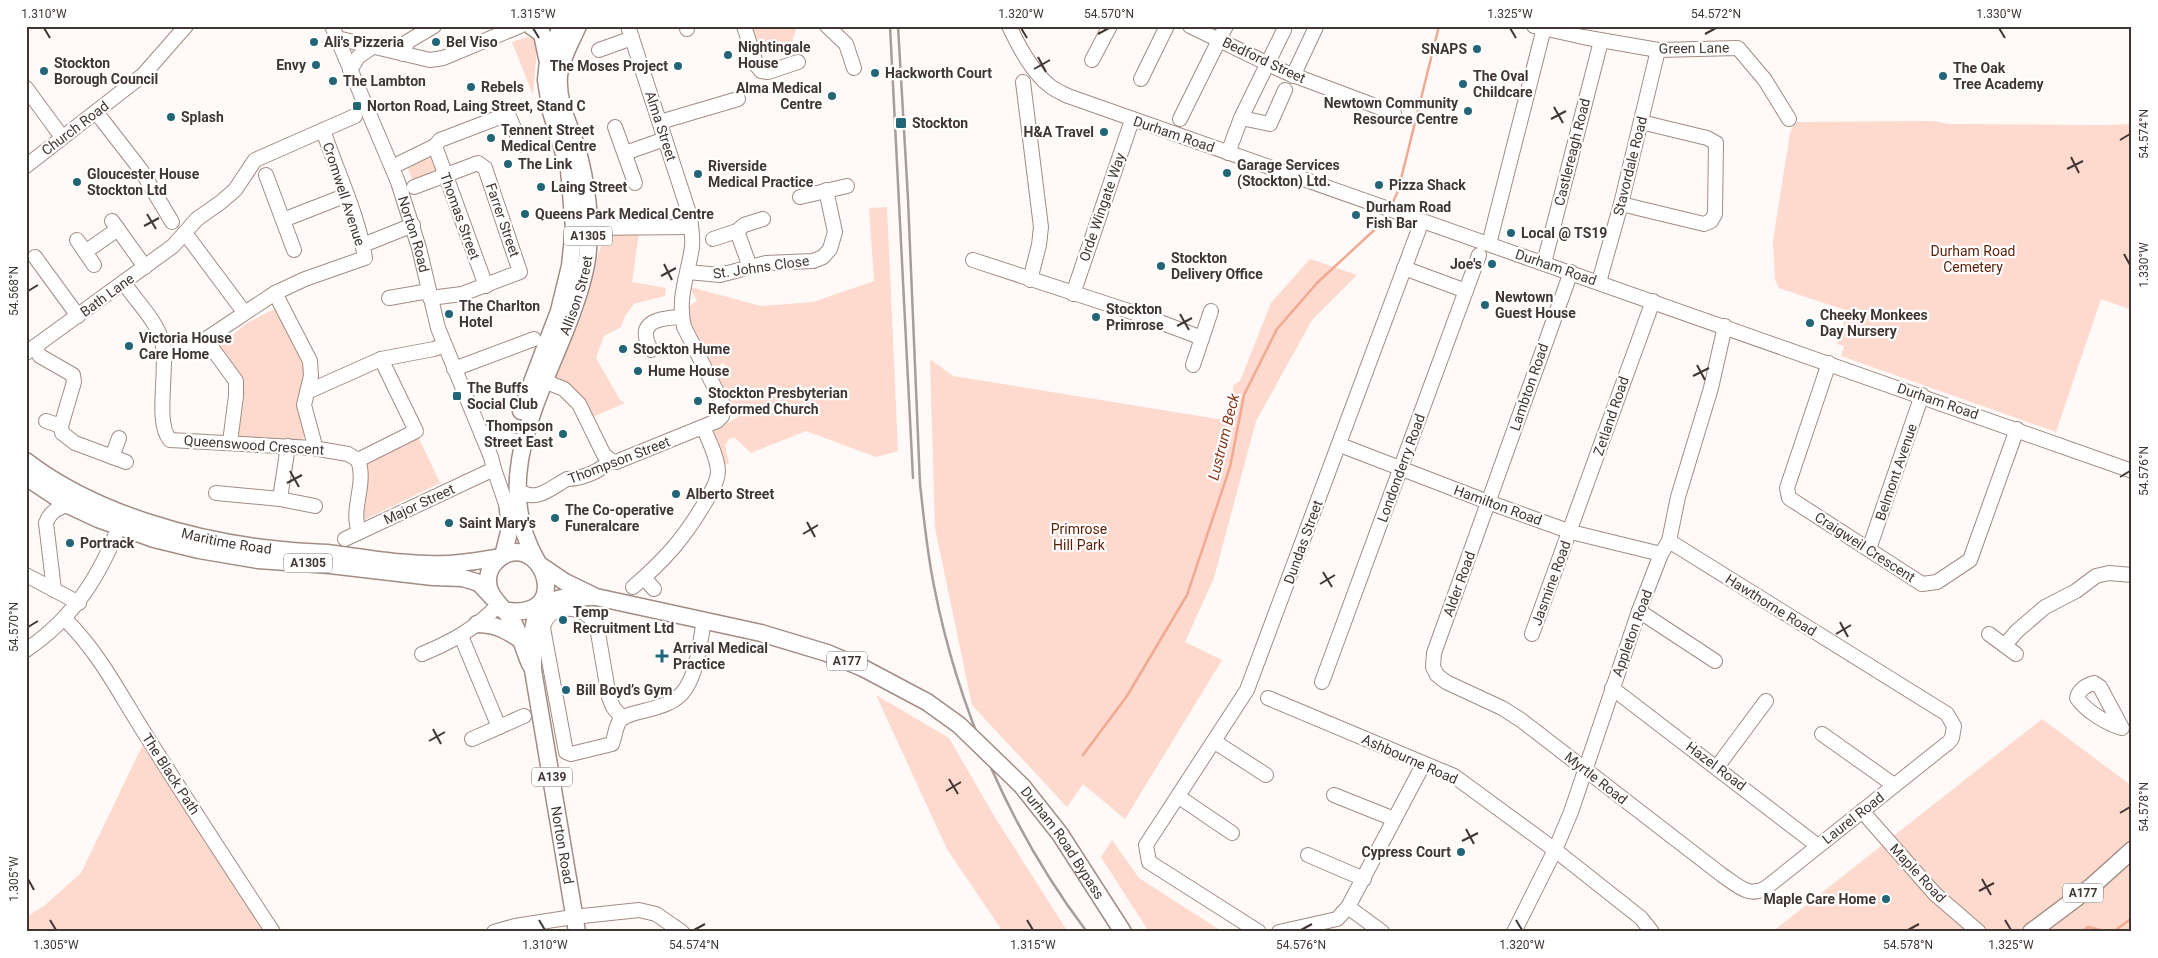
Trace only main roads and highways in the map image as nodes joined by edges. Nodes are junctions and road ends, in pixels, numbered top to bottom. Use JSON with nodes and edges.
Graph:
{"nodes":[{"id":1,"x":531,"y":26,"type":"edge"},
{"id":2,"x":561,"y":26,"type":"edge"},
{"id":3,"x":578,"y":26,"type":"edge"},
{"id":4,"x":548,"y":61,"type":"junction"},
{"id":5,"x":581,"y":228,"type":"junction"},
{"id":6,"x":518,"y":442,"type":"junction"},
{"id":7,"x":26,"y":461,"type":"edge"},
{"id":8,"x":26,"y":476,"type":"edge"},
{"id":9,"x":122,"y":520,"type":"junction"},
{"id":10,"x":502,"y":556,"type":"junction"},
{"id":11,"x":538,"y":563,"type":"junction"},
{"id":12,"x":596,"y":597,"type":"junction"},
{"id":13,"x":498,"y":604,"type":"junction"},
{"id":14,"x":539,"y":605,"type":"junction"},
{"id":15,"x":477,"y":624,"type":"road end"},
{"id":16,"x":521,"y":640,"type":"junction"},
{"id":17,"x":533,"y":670,"type":"junction"},
{"id":18,"x":2132,"y":850,"type":"edge"},
{"id":19,"x":575,"y":924,"type":"edge"},
{"id":20,"x":1123,"y":932,"type":"edge"},
{"id":21,"x":2031,"y":932,"type":"edge"}],
"edges":[{"from":1,"to":4,"type":"main road"},
{"from":2,"to":4,"type":"main road","name":"Allison Street","number":"A1305"},
{"from":3,"to":5,"type":"main road","name":"Allison Street","number":"A1305"},
{"from":4,"to":5,"type":"main road","name":"Allison Street","number":"A1305"},
{"from":5,"to":6,"type":"main road","name":"Allison Street","number":"A1305"},
{"from":5,"to":6,"type":"main road","name":"Allison Street","number":"A1305"},
{"from":6,"to":10,"type":"main road","name":"Allison Street","number":"A1305"},
{"from":6,"to":11,"type":"main road","name":"Allison Street","number":"A1305"},
{"from":7,"to":9,"type":"main road","name":"Maritime Road","number":"A1305"},
{"from":8,"to":9,"type":"main road","name":"Maritime Road","number":"A1305"},
{"from":9,"to":10,"type":"main road","name":"Maritime Road","number":"A1305"},
{"from":9,"to":13,"type":"main road","name":"Maritime Road","number":"A1305"},
{"from":10,"to":11,"type":"main road"},
{"from":10,"to":13,"type":"main road","name":"Norton Road","number":"A139"},
{"from":11,"to":12,"type":"main road","number":"A177"},
{"from":11,"to":14,"type":"main road","name":"Norton Road","number":"A139"},
{"from":12,"to":14,"type":"main road","number":"A177"},
{"from":12,"to":20,"type":"main road","name":"Durham Road Bypass","number":"A177","bridge":true},
{"from":13,"to":14,"type":"main road"},
{"from":13,"to":16,"type":"main road","name":"Norton Road","number":"A139"},
{"from":14,"to":17,"type":"main road","name":"Norton Road","number":"A139"},
{"from":15,"to":16,"type":"main road"},
{"from":16,"to":17,"type":"main road","name":"Norton Road","number":"A139"},
{"from":17,"to":19,"type":"main road","name":"Norton Road","number":"A139"},
{"from":18,"to":21,"type":"main road","number":"A177"}]}
